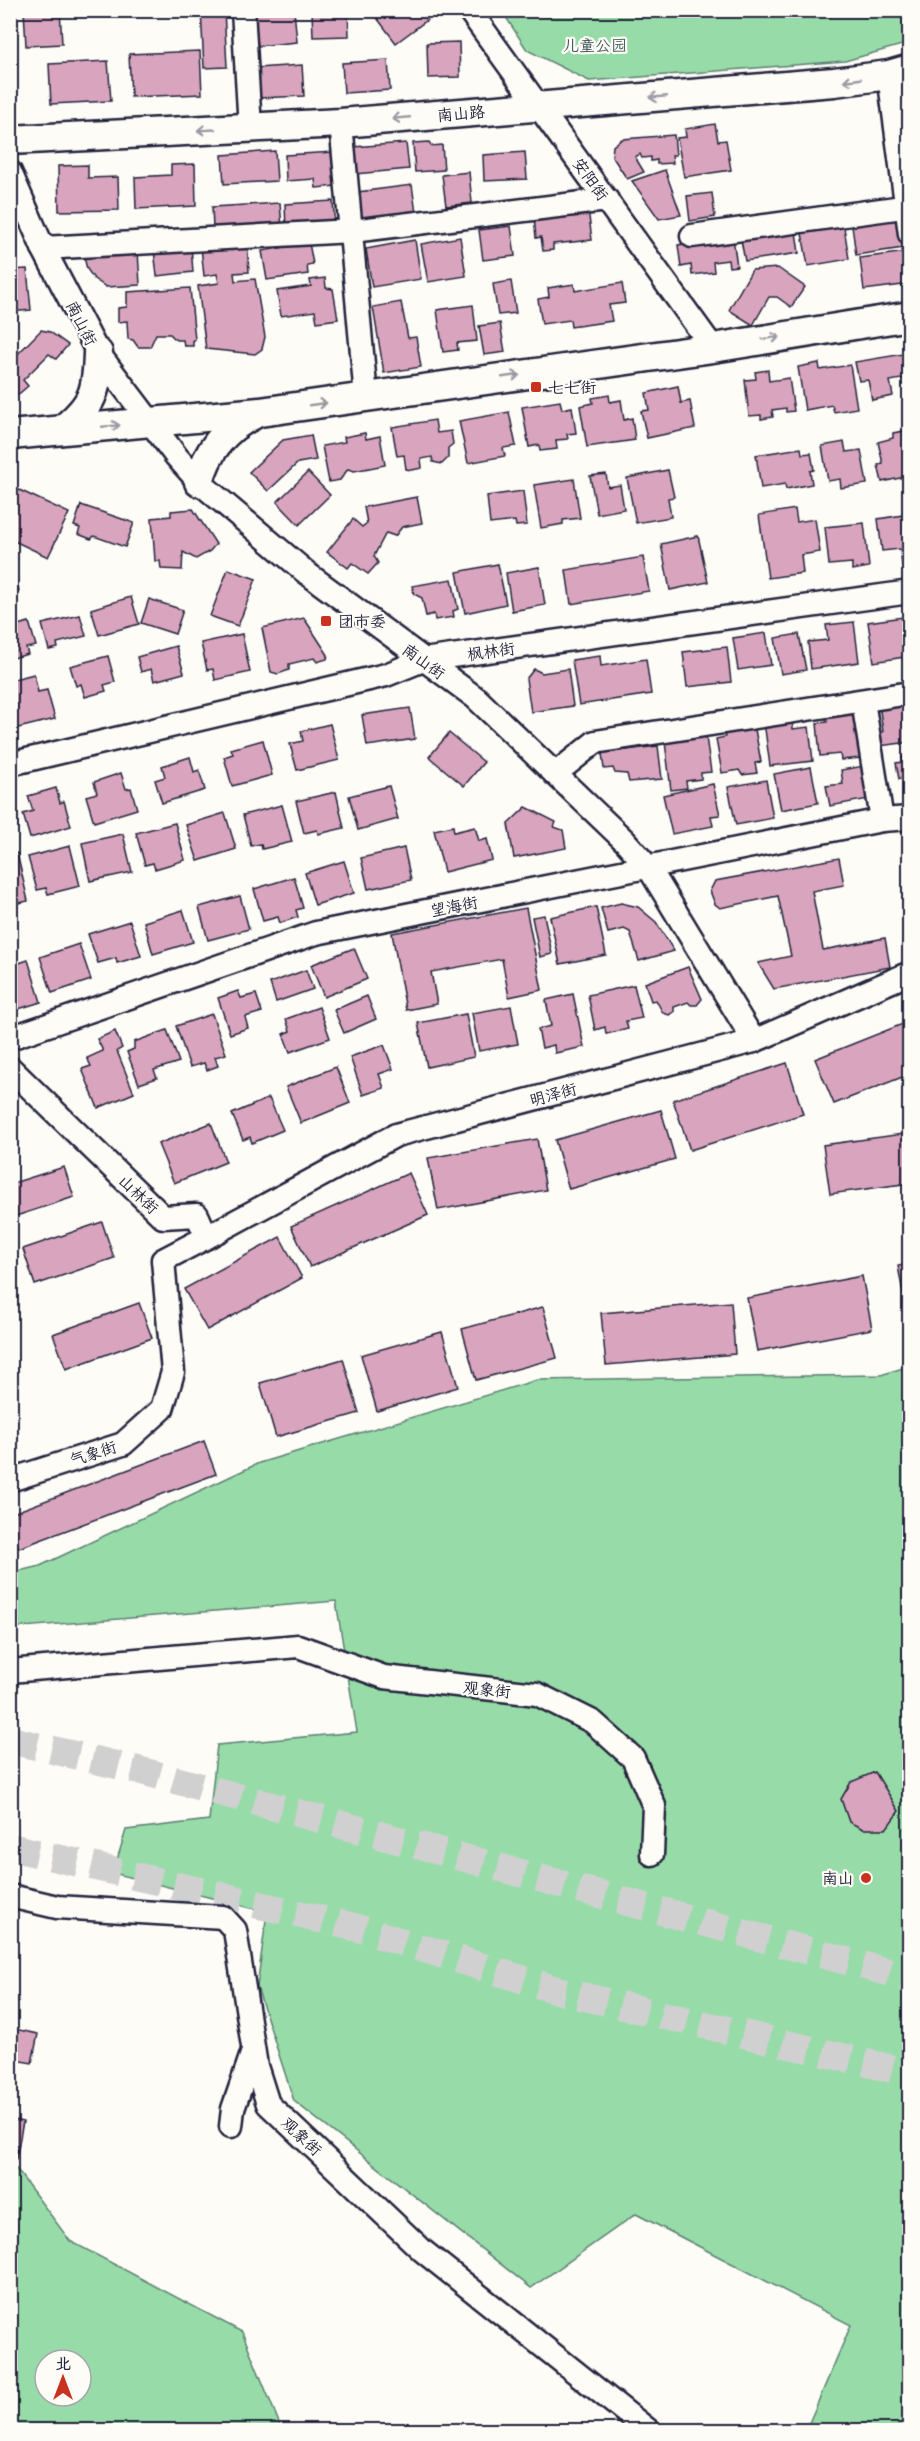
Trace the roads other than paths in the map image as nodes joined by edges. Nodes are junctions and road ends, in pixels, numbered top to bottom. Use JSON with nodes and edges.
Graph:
{"nodes":[{"id":1,"x":243,"y":10,"type":"edge"},
{"id":2,"x":469,"y":10,"type":"edge"},
{"id":3,"x":899,"y":72,"type":"edge"},
{"id":4,"x":539,"y":106,"type":"junction"},
{"id":5,"x":341,"y":123,"type":"junction"},
{"id":6,"x":250,"y":128,"type":"junction"},
{"id":7,"x":10,"y":140,"type":"edge"},
{"id":8,"x":10,"y":172,"type":"edge"},
{"id":9,"x":607,"y":200,"type":"junction"},
{"id":10,"x":907,"y":206,"type":"edge"},
{"id":11,"x":352,"y":231,"type":"junction"},
{"id":12,"x":909,"y":234,"type":"edge"},
{"id":13,"x":692,"y":236,"type":"dead end"},
{"id":14,"x":43,"y":248,"type":"junction"},
{"id":15,"x":909,"y":316,"type":"edge"},
{"id":16,"x":713,"y":348,"type":"junction"},
{"id":17,"x":98,"y":353,"type":"junction"},
{"id":18,"x":366,"y":397,"type":"junction"},
{"id":19,"x":260,"y":412,"type":"junction"},
{"id":20,"x":150,"y":422,"type":"junction"},
{"id":21,"x":62,"y":430,"type":"junction"},
{"id":22,"x":10,"y":435,"type":"edge"},
{"id":23,"x":199,"y":482,"type":"junction"},
{"id":24,"x":909,"y":592,"type":"edge"},
{"id":25,"x":423,"y":660,"type":"junction"},
{"id":26,"x":909,"y":693,"type":"edge"},
{"id":27,"x":863,"y":701,"type":"junction"},
{"id":28,"x":10,"y":765,"type":"edge"},
{"id":29,"x":555,"y":774,"type":"junction"},
{"id":30,"x":909,"y":818,"type":"edge"},
{"id":31,"x":882,"y":820,"type":"junction"},
{"id":32,"x":649,"y":868,"type":"junction"},
{"id":33,"x":909,"y":973,"type":"edge"},
{"id":34,"x":10,"y":1038,"type":"edge"},
{"id":35,"x":754,"y":1041,"type":"junction"},
{"id":36,"x":10,"y":1068,"type":"edge"},
{"id":37,"x":207,"y":1237,"type":"junction"},
{"id":38,"x":10,"y":1480,"type":"edge"},
{"id":39,"x":10,"y":1671,"type":"edge"},
{"id":40,"x":652,"y":1854,"type":"dead end"},
{"id":41,"x":10,"y":1896,"type":"edge"},
{"id":42,"x":254,"y":2050,"type":"junction"},
{"id":43,"x":231,"y":2126,"type":"dead end"},
{"id":44,"x":648,"y":2430,"type":"edge"}],
"edges":[{"from":1,"to":6,"type":"street"},
{"from":2,"to":4,"type":"street","name":"安阳街"},
{"from":3,"to":4,"type":"main road","name":"南山路","one_way":true},
{"from":3,"to":10,"type":"street"},
{"from":4,"to":5,"type":"main road","name":"南山路","one_way":true},
{"from":4,"to":9,"type":"street","name":"安阳街"},
{"from":5,"to":6,"type":"main road","name":"南山路"},
{"from":5,"to":11,"type":"street"},
{"from":6,"to":7,"type":"main road","name":"南山路","one_way":true},
{"from":8,"to":14,"type":"street","name":"南山街"},
{"from":9,"to":11,"type":"street"},
{"from":9,"to":16,"type":"street","name":"安阳街"},
{"from":10,"to":12,"type":"street"},
{"from":10,"to":13,"type":"street"},
{"from":11,"to":14,"type":"street"},
{"from":11,"to":18,"type":"street"},
{"from":14,"to":17,"type":"street","name":"南山街"},
{"from":16,"to":15,"type":"main road","one_way":true},
{"from":18,"to":16,"type":"main road","one_way":true},
{"from":17,"to":20,"type":"street","name":"南山街"},
{"from":17,"to":21,"type":"main road"},
{"from":19,"to":18,"type":"main road","one_way":true},
{"from":19,"to":20,"type":"main road"},
{"from":19,"to":23,"type":"main road"},
{"from":21,"to":20,"type":"main road","one_way":true},
{"from":20,"to":23,"type":"street","name":"南山街"},
{"from":21,"to":22,"type":"main road"},
{"from":23,"to":25,"type":"street","name":"南山街"},
{"from":24,"to":25,"type":"street","name":"枫林街"},
{"from":25,"to":28,"type":"street","name":"枫林街"},
{"from":25,"to":29,"type":"street","name":"南山街"},
{"from":26,"to":27,"type":"street"},
{"from":27,"to":29,"type":"street"},
{"from":27,"to":31,"type":"street"},
{"from":29,"to":32,"type":"street","name":"南山街"},
{"from":30,"to":31,"type":"street","name":"望海街"},
{"from":31,"to":32,"type":"street","name":"望海街"},
{"from":32,"to":34,"type":"street","name":"望海街"},
{"from":32,"to":35,"type":"street","name":"南山街"},
{"from":33,"to":35,"type":"street","name":"明泽街"},
{"from":35,"to":37,"type":"street","name":"明泽街"},
{"from":36,"to":37,"type":"street","name":"山林街"},
{"from":37,"to":38,"type":"street","name":"气象街"},
{"from":39,"to":40,"type":"street","name":"观象街"},
{"from":41,"to":42,"type":"street","name":"观象街"},
{"from":42,"to":43,"type":"street"},
{"from":42,"to":44,"type":"street","name":"观象街"}]}
